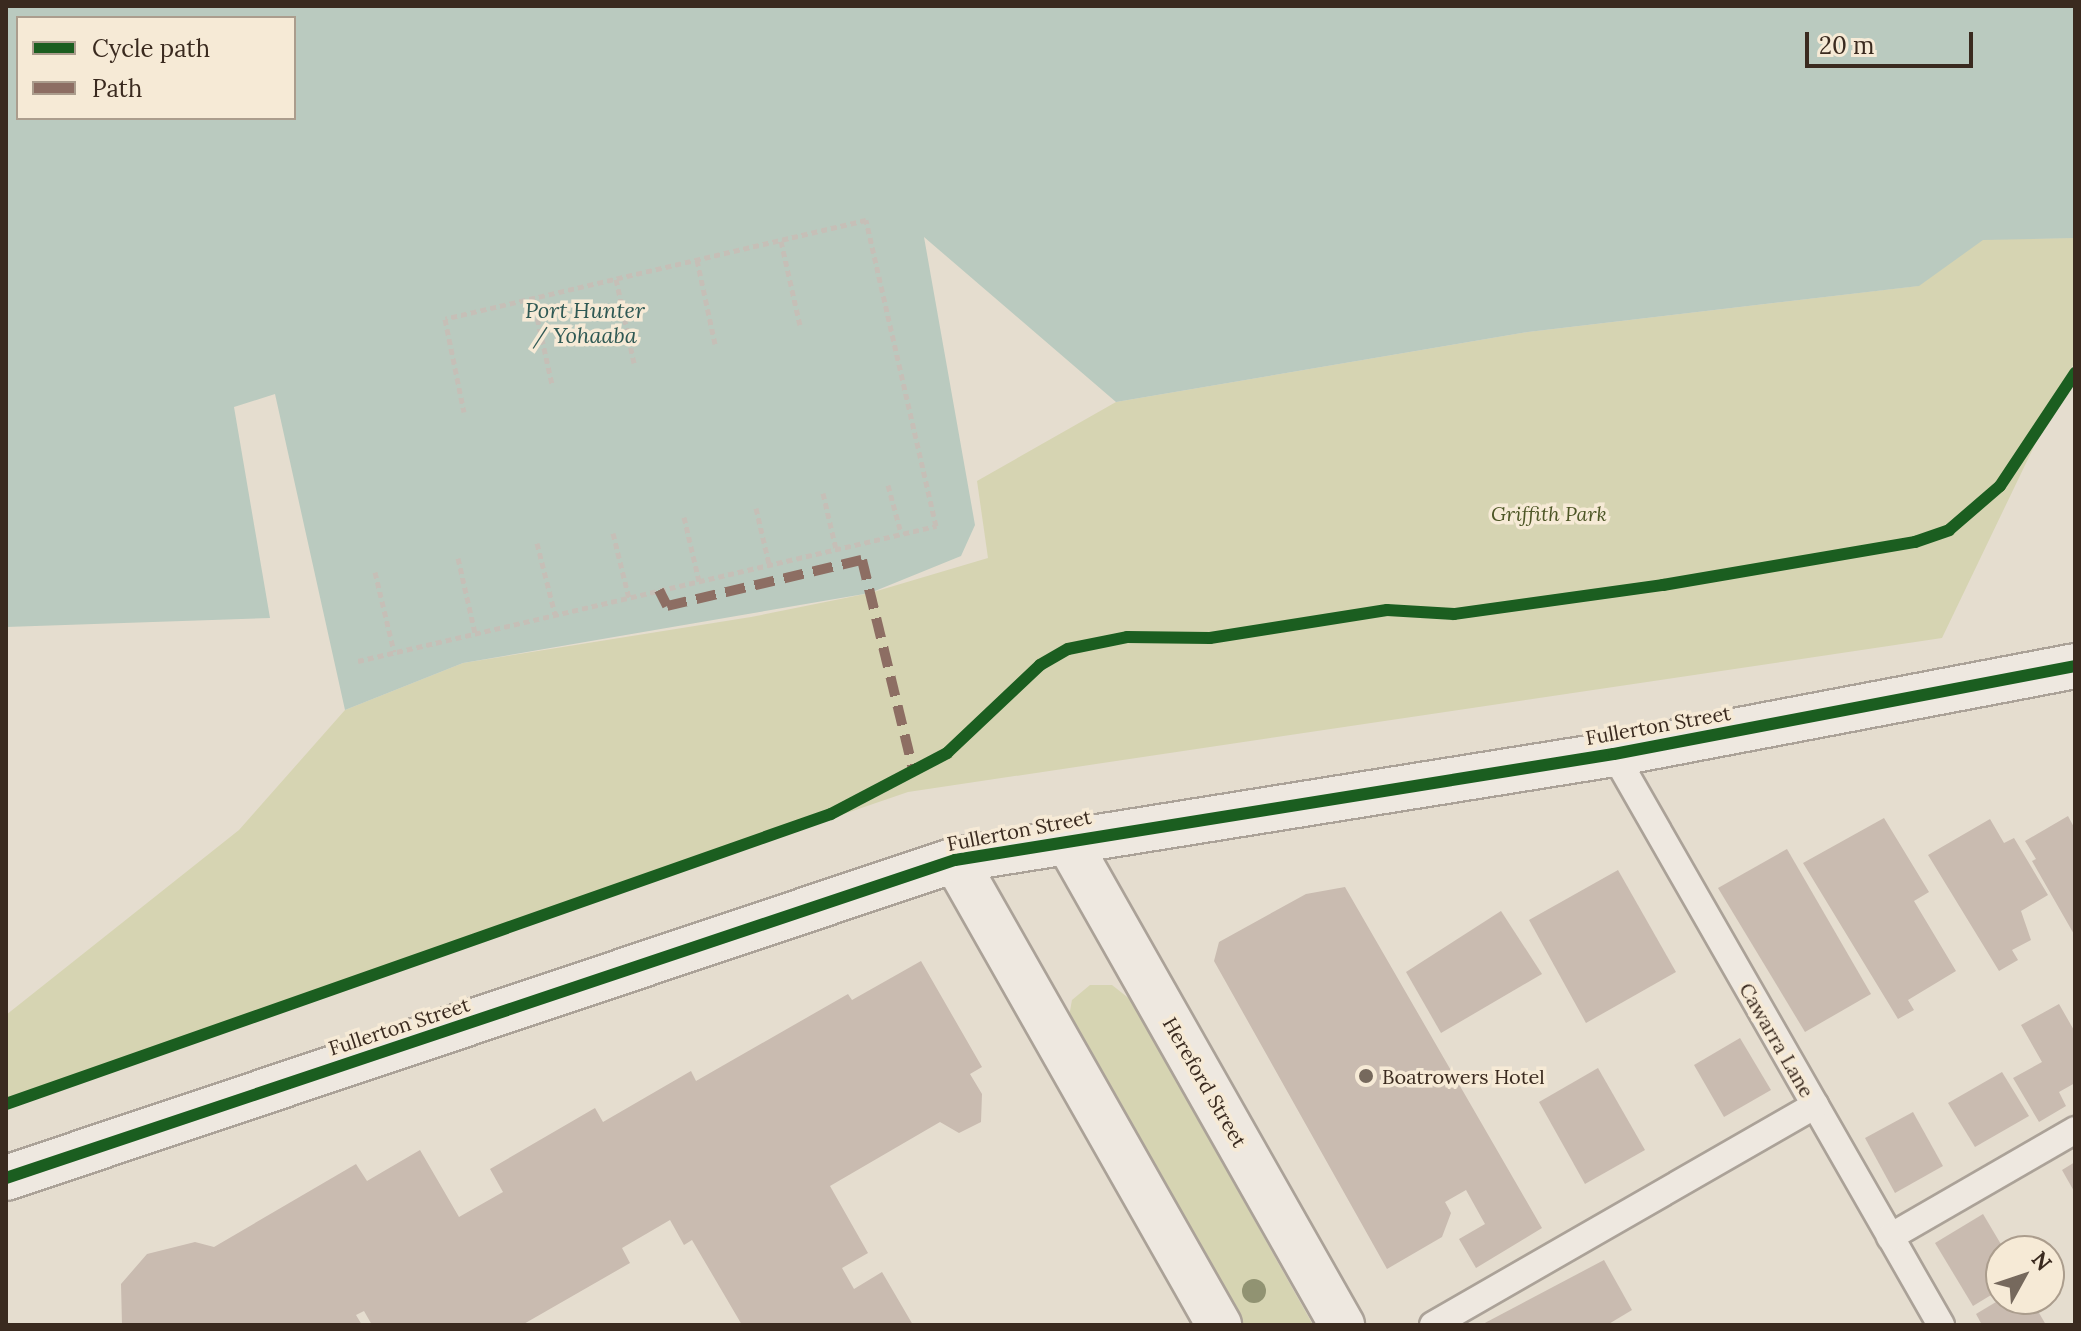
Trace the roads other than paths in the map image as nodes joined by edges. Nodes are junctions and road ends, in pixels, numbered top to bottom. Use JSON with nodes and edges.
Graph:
{"nodes":[{"id":1,"x":2075,"y":666,"type":"edge"},
{"id":2,"x":1614,"y":754,"type":"junction"},
{"id":3,"x":1067,"y":840,"type":"junction"},
{"id":4,"x":955,"y":860,"type":"junction"},
{"id":5,"x":1815,"y":1105,"type":"junction"},
{"id":6,"x":2075,"y":1130,"type":"edge"},
{"id":7,"x":6,"y":1178,"type":"edge"},
{"id":8,"x":1890,"y":1237,"type":"junction"},
{"id":9,"x":1219,"y":1325,"type":"edge"},
{"id":10,"x":1342,"y":1325,"type":"edge"},
{"id":11,"x":1433,"y":1325,"type":"edge"},
{"id":12,"x":1941,"y":1325,"type":"edge"}],
"edges":[{"from":1,"to":2,"type":"main road","name":"Fullerton Street"},
{"from":2,"to":3,"type":"main road","name":"Fullerton Street"},
{"from":2,"to":5,"type":"lane","name":"Cawarra Lane"},
{"from":3,"to":4,"type":"main road","name":"Fullerton Street"},
{"from":3,"to":10,"type":"main road","name":"Hereford Street"},
{"from":4,"to":7,"type":"main road","name":"Fullerton Street"},
{"from":4,"to":9,"type":"main road"},
{"from":5,"to":8,"type":"lane","name":"Cawarra Lane"},
{"from":5,"to":11,"type":"lane"},
{"from":6,"to":8,"type":"lane"},
{"from":8,"to":12,"type":"lane","name":"Cawarra Lane"}]}
